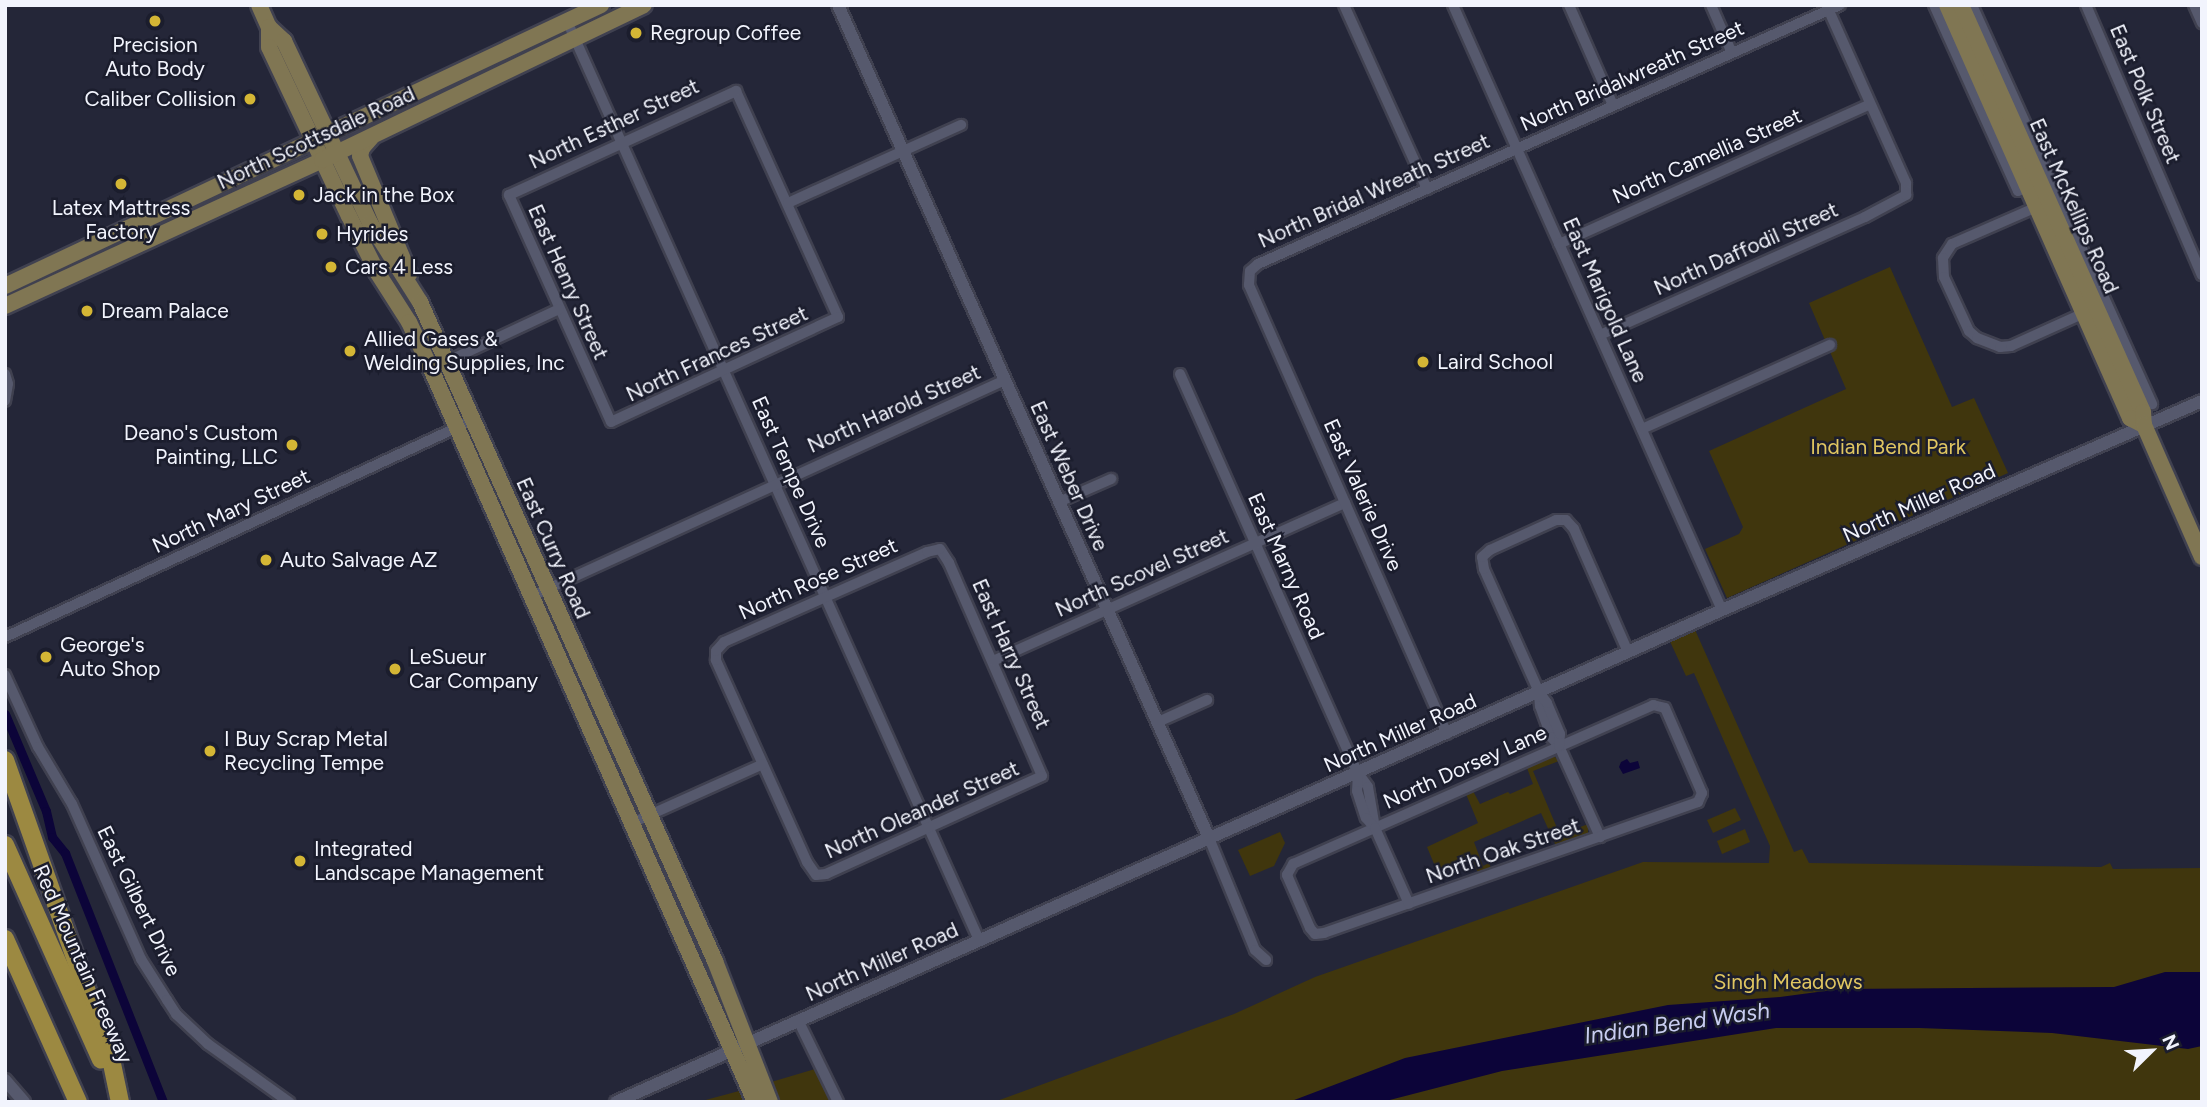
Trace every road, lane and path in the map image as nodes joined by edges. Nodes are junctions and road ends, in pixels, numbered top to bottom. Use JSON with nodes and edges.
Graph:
{"nodes":[{"id":1,"x":259,"y":5,"type":"edge"},
{"id":2,"x":601,"y":5,"type":"edge"},
{"id":3,"x":644,"y":5,"type":"edge"},
{"id":4,"x":838,"y":5,"type":"edge"},
{"id":5,"x":1344,"y":5,"type":"edge"},
{"id":6,"x":1453,"y":5,"type":"edge"},
{"id":7,"x":1569,"y":5,"type":"edge"},
{"id":8,"x":1711,"y":5,"type":"edge"},
{"id":9,"x":1840,"y":5,"type":"edge"},
{"id":10,"x":1934,"y":5,"type":"edge"},
{"id":11,"x":1947,"y":5,"type":"edge"},
{"id":12,"x":1961,"y":5,"type":"edge"},
{"id":13,"x":1972,"y":5,"type":"edge"},
{"id":14,"x":2086,"y":5,"type":"edge"},
{"id":15,"x":2194,"y":5,"type":"edge"},
{"id":16,"x":1828,"y":8,"type":"edge"},
{"id":17,"x":567,"y":21,"type":"junction"},
{"id":18,"x":2202,"y":23,"type":"edge"},
{"id":19,"x":575,"y":38,"type":"junction"},
{"id":20,"x":1732,"y":53,"type":"junction"},
{"id":21,"x":1870,"y":104,"type":"junction"},
{"id":22,"x":1613,"y":105,"type":"junction"},
{"id":23,"x":961,"y":125,"type":"dead end"},
{"id":24,"x":373,"y":136,"type":"junction"},
{"id":25,"x":321,"y":138,"type":"junction"},
{"id":26,"x":621,"y":142,"type":"junction"},
{"id":27,"x":1517,"y":148,"type":"junction"},
{"id":28,"x":903,"y":151,"type":"junction"},
{"id":29,"x":329,"y":156,"type":"junction"},
{"id":30,"x":2027,"y":187,"type":"junction"},
{"id":31,"x":1427,"y":189,"type":"junction"},
{"id":32,"x":509,"y":195,"type":"joint"},
{"id":33,"x":788,"y":203,"type":"junction"},
{"id":34,"x":2043,"y":204,"type":"junction"},
{"id":35,"x":1559,"y":244,"type":"junction"},
{"id":36,"x":47,"y":266,"type":"junction"},
{"id":37,"x":1250,"y":271,"type":"joint"},
{"id":38,"x":2202,"y":275,"type":"edge"},
{"id":39,"x":5,"y":286,"type":"edge"},
{"id":40,"x":5,"y":296,"type":"edge"},
{"id":41,"x":420,"y":302,"type":"junction"},
{"id":42,"x":5,"y":306,"type":"edge"},
{"id":43,"x":559,"y":309,"type":"junction"},
{"id":44,"x":2084,"y":313,"type":"junction"},
{"id":45,"x":1600,"y":335,"type":"junction"},
{"id":46,"x":1830,"y":345,"type":"dead end"},
{"id":47,"x":447,"y":362,"type":"junction"},
{"id":48,"x":431,"y":369,"type":"junction"},
{"id":49,"x":725,"y":372,"type":"junction"},
{"id":50,"x":5,"y":374,"type":"edge"},
{"id":51,"x":1180,"y":374,"type":"dead end"},
{"id":52,"x":1005,"y":380,"type":"junction"},
{"id":53,"x":5,"y":401,"type":"edge"},
{"id":54,"x":2202,"y":401,"type":"edge"},
{"id":55,"x":2152,"y":404,"type":"dead end"},
{"id":56,"x":473,"y":420,"type":"junction"},
{"id":57,"x":611,"y":422,"type":"joint"},
{"id":58,"x":2144,"y":425,"type":"junction"},
{"id":59,"x":457,"y":428,"type":"junction"},
{"id":60,"x":1642,"y":429,"type":"junction"},
{"id":61,"x":1111,"y":479,"type":"dead end"},
{"id":62,"x":776,"y":484,"type":"junction"},
{"id":63,"x":1061,"y":501,"type":"junction"},
{"id":64,"x":1345,"y":503,"type":"junction"},
{"id":65,"x":1255,"y":544,"type":"junction"},
{"id":66,"x":940,"y":549,"type":"joint"},
{"id":67,"x":2202,"y":557,"type":"edge"},
{"id":68,"x":548,"y":588,"type":"junction"},
{"id":69,"x":532,"y":596,"type":"junction"},
{"id":70,"x":826,"y":597,"type":"junction"},
{"id":71,"x":1108,"y":608,"type":"junction"},
{"id":72,"x":1722,"y":610,"type":"junction"},
{"id":73,"x":5,"y":637,"type":"edge"},
{"id":74,"x":1628,"y":652,"type":"junction"},
{"id":75,"x":993,"y":661,"type":"junction"},
{"id":76,"x":5,"y":675,"type":"edge"},
{"id":77,"x":1538,"y":692,"type":"junction"},
{"id":78,"x":1207,"y":700,"type":"dead end"},
{"id":79,"x":1158,"y":722,"type":"junction"},
{"id":80,"x":1447,"y":734,"type":"junction"},
{"id":81,"x":1559,"y":746,"type":"junction"},
{"id":82,"x":5,"y":760,"type":"edge"},
{"id":83,"x":763,"y":764,"type":"junction"},
{"id":84,"x":1358,"y":773,"type":"junction"},
{"id":85,"x":1042,"y":776,"type":"joint"},
{"id":86,"x":1702,"y":799,"type":"joint"},
{"id":87,"x":650,"y":815,"type":"junction"},
{"id":88,"x":634,"y":822,"type":"junction"},
{"id":89,"x":929,"y":828,"type":"junction"},
{"id":90,"x":1375,"y":828,"type":"junction"},
{"id":91,"x":1600,"y":837,"type":"junction"},
{"id":92,"x":1209,"y":838,"type":"junction"},
{"id":93,"x":5,"y":845,"type":"edge"},
{"id":94,"x":1409,"y":904,"type":"junction"},
{"id":95,"x":1315,"y":934,"type":"joint"},
{"id":96,"x":5,"y":939,"type":"edge"},
{"id":97,"x":979,"y":940,"type":"junction"},
{"id":98,"x":5,"y":958,"type":"edge"},
{"id":99,"x":1266,"y":960,"type":"dead end"},
{"id":100,"x":24,"y":981,"type":"junction"},
{"id":101,"x":798,"y":1020,"type":"junction"},
{"id":102,"x":747,"y":1044,"type":"junction"},
{"id":103,"x":732,"y":1051,"type":"junction"},
{"id":104,"x":5,"y":1080,"type":"edge"},
{"id":105,"x":75,"y":1094,"type":"edge"},
{"id":106,"x":24,"y":1102,"type":"edge"},
{"id":107,"x":120,"y":1102,"type":"edge"},
{"id":108,"x":289,"y":1102,"type":"edge"},
{"id":109,"x":616,"y":1102,"type":"edge"},
{"id":110,"x":755,"y":1102,"type":"edge"},
{"id":111,"x":771,"y":1102,"type":"edge"},
{"id":112,"x":838,"y":1102,"type":"edge"}],
"edges":[{"from":1,"to":25,"type":"main road","name":"East Curry Road"},
{"from":2,"to":17,"type":"main road","name":"North Scottsdale Road"},
{"from":3,"to":19,"type":"main road","name":"North Scottsdale Road"},
{"from":4,"to":28,"type":"street","name":"East Weber Drive"},
{"from":5,"to":31,"type":"street"},
{"from":6,"to":27,"type":"street","name":"East Marigold Lane"},
{"from":7,"to":22,"type":"street"},
{"from":8,"to":20,"type":"street"},
{"from":9,"to":16,"type":"street","name":"North Bridalwreath Street"},
{"from":10,"to":30,"type":"street","name":"East McKellips Road"},
{"from":11,"to":30,"type":"main road","name":"East McKellips Road"},
{"from":12,"to":34,"type":"main road","name":"East McKellips Road"},
{"from":13,"to":55,"type":"street","name":"East McKellips Road"},
{"from":14,"to":38,"type":"street","name":"East Polk Street"},
{"from":15,"to":18,"type":"street"},
{"from":16,"to":20,"type":"street","name":"North Bridalwreath Street"},
{"from":16,"to":21,"type":"street"},
{"from":17,"to":19,"type":"street","name":"East Tempe Drive"},
{"from":17,"to":25,"type":"main road","name":"North Scottsdale Road"},
{"from":19,"to":24,"type":"main road","name":"North Scottsdale Road"},
{"from":19,"to":26,"type":"street","name":"East Tempe Drive"},
{"from":20,"to":22,"type":"street","name":"North Bridalwreath Street"},
{"from":21,"to":35,"type":"street","name":"North Camellia Street"},
{"from":21,"to":45,"type":"street","name":"North Daffodil Street"},
{"from":22,"to":27,"type":"street","name":"North Bridalwreath Street"},
{"from":23,"to":28,"type":"street"},
{"from":24,"to":29,"type":"main road","name":"North Scottsdale Road"},
{"from":24,"to":41,"type":"main road"},
{"from":25,"to":29,"type":"main road","name":"East Curry Road"},
{"from":25,"to":36,"type":"main road","name":"North Scottsdale Road"},
{"from":26,"to":32,"type":"street","name":"North Esther Street"},
{"from":26,"to":33,"type":"street","name":"North Esther Street"},
{"from":26,"to":49,"type":"street","name":"East Tempe Drive"},
{"from":27,"to":31,"type":"street","name":"North Bridal Wreath Street"},
{"from":27,"to":35,"type":"street","name":"East Marigold Lane"},
{"from":28,"to":33,"type":"street"},
{"from":28,"to":52,"type":"street","name":"East Weber Drive"},
{"from":29,"to":41,"type":"main road","name":"East Curry Road"},
{"from":29,"to":42,"type":"main road","name":"North Scottsdale Road"},
{"from":29,"to":48,"type":"main road","name":"East Curry Road"},
{"from":30,"to":34,"type":"main road","name":"East McKellips Road"},
{"from":31,"to":37,"type":"street","name":"North Bridal Wreath Street"},
{"from":32,"to":43,"type":"street","name":"East Henry Street"},
{"from":33,"to":49,"type":"street","name":"North Frances Street"},
{"from":34,"to":44,"type":"main road","name":"East McKellips Road"},
{"from":34,"to":44,"type":"street"},
{"from":34,"to":58,"type":"main road","name":"East McKellips Road"},
{"from":35,"to":45,"type":"street","name":"East Marigold Lane"},
{"from":36,"to":39,"type":"main road","name":"North Scottsdale Road"},
{"from":36,"to":40,"type":"main road"},
{"from":37,"to":64,"type":"street","name":"East Valerie Drive"},
{"from":41,"to":47,"type":"main road","name":"East Curry Road"},
{"from":43,"to":47,"type":"street"},
{"from":43,"to":57,"type":"street","name":"East Henry Street"},
{"from":44,"to":58,"type":"main road","name":"East McKellips Road"},
{"from":45,"to":60,"type":"street","name":"East Marigold Lane"},
{"from":46,"to":60,"type":"street"},
{"from":47,"to":48,"type":"street"},
{"from":47,"to":56,"type":"main road","name":"East Curry Road"},
{"from":48,"to":59,"type":"main road","name":"East Curry Road"},
{"from":49,"to":57,"type":"street","name":"North Frances Street"},
{"from":49,"to":62,"type":"street","name":"East Tempe Drive"},
{"from":50,"to":53,"type":"street"},
{"from":51,"to":65,"type":"street","name":"East Marny Road"},
{"from":52,"to":62,"type":"street","name":"North Harold Street"},
{"from":52,"to":63,"type":"street","name":"East Weber Drive"},
{"from":54,"to":58,"type":"street","name":"North Miller Road"},
{"from":56,"to":59,"type":"street","name":"North Mary Street"},
{"from":56,"to":68,"type":"main road","name":"East Curry Road"},
{"from":58,"to":67,"type":"main road","name":"East McKellips Road"},
{"from":58,"to":72,"type":"street","name":"North Miller Road"},
{"from":59,"to":69,"type":"main road","name":"East Curry Road"},
{"from":59,"to":73,"type":"street","name":"North Mary Street"},
{"from":60,"to":72,"type":"street","name":"East Marigold Lane"},
{"from":61,"to":63,"type":"street"},
{"from":62,"to":68,"type":"street","name":"North Harold Street"},
{"from":62,"to":70,"type":"street","name":"East Tempe Drive"},
{"from":63,"to":71,"type":"street","name":"East Weber Drive"},
{"from":64,"to":65,"type":"street","name":"North Scovel Street"},
{"from":64,"to":80,"type":"street","name":"East Valerie Drive"},
{"from":65,"to":71,"type":"street","name":"North Scovel Street"},
{"from":65,"to":84,"type":"street","name":"East Marny Road"},
{"from":66,"to":70,"type":"street","name":"North Rose Street"},
{"from":66,"to":75,"type":"street","name":"East Harry Street"},
{"from":68,"to":69,"type":"street","name":"North Harold Street"},
{"from":68,"to":87,"type":"main road","name":"East Curry Road"},
{"from":69,"to":88,"type":"main road","name":"East Curry Road"},
{"from":70,"to":83,"type":"street","name":"North Rose Street"},
{"from":70,"to":89,"type":"street","name":"East Tempe Drive"},
{"from":71,"to":75,"type":"street","name":"North Scovel Street"},
{"from":71,"to":79,"type":"street","name":"East Weber Drive"},
{"from":72,"to":74,"type":"street","name":"North Miller Road"},
{"from":74,"to":77,"type":"street","name":"North Miller Road"},
{"from":74,"to":77,"type":"street"},
{"from":75,"to":85,"type":"street","name":"East Harry Street"},
{"from":76,"to":108,"type":"street","name":"East Gilbert Drive"},
{"from":77,"to":80,"type":"street","name":"North Miller Road"},
{"from":77,"to":81,"type":"street"},
{"from":78,"to":79,"type":"street"},
{"from":79,"to":92,"type":"street","name":"East Weber Drive"},
{"from":80,"to":84,"type":"street","name":"North Miller Road"},
{"from":81,"to":86,"type":"street","name":"North Dorsey Lane"},
{"from":81,"to":90,"type":"street","name":"North Dorsey Lane"},
{"from":81,"to":91,"type":"street"},
{"from":82,"to":107,"type":"highway"},
{"from":83,"to":87,"type":"street"},
{"from":83,"to":89,"type":"street","name":"North Oleander Street"},
{"from":84,"to":90,"type":"street","name":"East Marny Road"},
{"from":84,"to":92,"type":"street","name":"North Miller Road"},
{"from":85,"to":89,"type":"street","name":"North Oleander Street"},
{"from":86,"to":91,"type":"street","name":"North Oak Street"},
{"from":87,"to":88,"type":"street"},
{"from":87,"to":102,"type":"main road","name":"East Curry Road"},
{"from":88,"to":103,"type":"main road","name":"East Curry Road"},
{"from":89,"to":97,"type":"street","name":"East Tempe Drive"},
{"from":90,"to":94,"type":"street","name":"East Marny Road"},
{"from":90,"to":95,"type":"street","name":"North Dorsey Lane"},
{"from":91,"to":94,"type":"street","name":"North Oak Street"},
{"from":92,"to":97,"type":"street","name":"North Miller Road"},
{"from":92,"to":99,"type":"street","name":"East Weber Drive"},
{"from":93,"to":107,"type":"highway","name":"Red Mountain Freeway"},
{"from":94,"to":95,"type":"street","name":"North Oak Street"},
{"from":96,"to":100,"type":"highway"},
{"from":97,"to":101,"type":"street","name":"North Miller Road"},
{"from":98,"to":100,"type":"highway"},
{"from":100,"to":105,"type":"highway"},
{"from":101,"to":102,"type":"street","name":"North Miller Road"},
{"from":101,"to":112,"type":"street"},
{"from":102,"to":103,"type":"street","name":"North Miller Road"},
{"from":102,"to":111,"type":"main road","name":"East Curry Road"},
{"from":103,"to":109,"type":"street","name":"North Miller Road"},
{"from":103,"to":110,"type":"main road","name":"East Curry Road"},
{"from":104,"to":106,"type":"street"}]}
